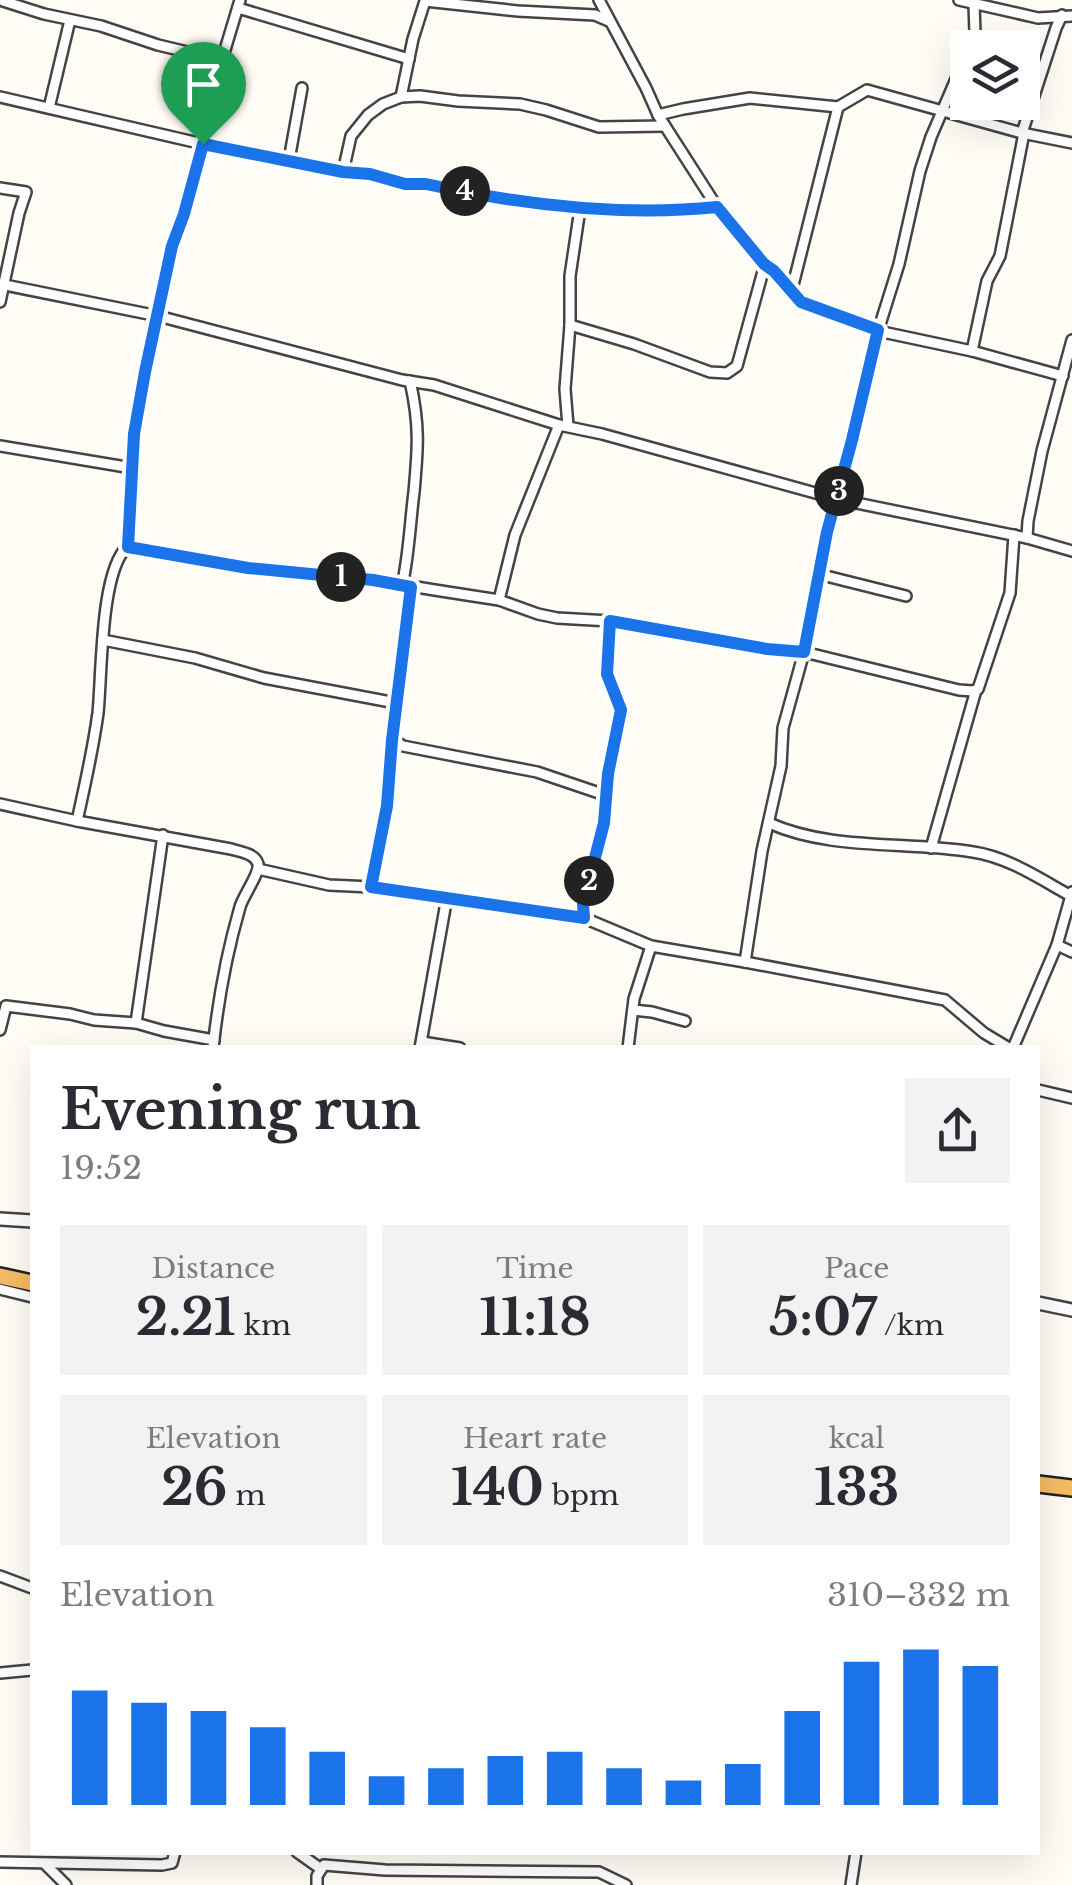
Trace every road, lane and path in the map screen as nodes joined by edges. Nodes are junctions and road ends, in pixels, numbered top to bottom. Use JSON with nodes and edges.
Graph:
{"nodes":[{"id":1,"x":424,"y":0,"type":"edge"},
{"id":2,"x":599,"y":0,"type":"edge"},
{"id":3,"x":958,"y":0,"type":"edge"},
{"id":4,"x":3,"y":1,"type":"edge"},
{"id":5,"x":239,"y":4,"type":"edge"},
{"id":6,"x":974,"y":4,"type":"junction"},
{"id":7,"x":1067,"y":16,"type":"edge"},
{"id":8,"x":70,"y":20,"type":"junction"},
{"id":9,"x":609,"y":21,"type":"junction"},
{"id":10,"x":975,"y":30,"type":"edge"},
{"id":11,"x":409,"y":59,"type":"junction"},
{"id":12,"x":221,"y":60,"type":"junction"},
{"id":13,"x":302,"y":88,"type":"dead end"},
{"id":14,"x":950,"y":95,"type":"edge"},
{"id":15,"x":401,"y":96,"type":"junction"},
{"id":16,"x":0,"y":97,"type":"edge"},
{"id":17,"x":838,"y":106,"type":"junction"},
{"id":18,"x":49,"y":108,"type":"junction"},
{"id":19,"x":944,"y":110,"type":"junction"},
{"id":20,"x":658,"y":115,"type":"junction"},
{"id":21,"x":665,"y":126,"type":"junction"},
{"id":22,"x":1023,"y":133,"type":"junction"},
{"id":23,"x":203,"y":144,"type":"junction"},
{"id":24,"x":1072,"y":144,"type":"edge"},
{"id":25,"x":289,"y":160,"type":"junction"},
{"id":26,"x":343,"y":172,"type":"junction"},
{"id":27,"x":0,"y":188,"type":"edge"},
{"id":28,"x":717,"y":207,"type":"junction"},
{"id":29,"x":580,"y":209,"type":"junction"},
{"id":30,"x":764,"y":264,"type":"junction"},
{"id":31,"x":2,"y":285,"type":"edge"},
{"id":32,"x":791,"y":293,"type":"junction"},
{"id":33,"x":0,"y":302,"type":"edge"},
{"id":34,"x":158,"y":316,"type":"junction"},
{"id":35,"x":570,"y":325,"type":"junction"},
{"id":36,"x":878,"y":330,"type":"junction"},
{"id":37,"x":1072,"y":340,"type":"edge"},
{"id":38,"x":972,"y":351,"type":"junction"},
{"id":39,"x":1063,"y":376,"type":"junction"},
{"id":40,"x":410,"y":381,"type":"junction"},
{"id":41,"x":563,"y":426,"type":"junction"},
{"id":42,"x":0,"y":446,"type":"edge"},
{"id":43,"x":132,"y":468,"type":"junction"},
{"id":44,"x":836,"y":498,"type":"junction"},
{"id":45,"x":1014,"y":536,"type":"junction"},
{"id":46,"x":1027,"y":538,"type":"junction"},
{"id":47,"x":128,"y":547,"type":"junction"},
{"id":48,"x":1072,"y":550,"type":"edge"},
{"id":49,"x":818,"y":574,"type":"junction"},
{"id":50,"x":407,"y":587,"type":"junction"},
{"id":51,"x":906,"y":596,"type":"dead end"},
{"id":52,"x":499,"y":600,"type":"junction"},
{"id":53,"x":610,"y":621,"type":"junction"},
{"id":54,"x":103,"y":640,"type":"junction"},
{"id":55,"x":804,"y":652,"type":"junction"},
{"id":56,"x":976,"y":690,"type":"junction"},
{"id":57,"x":396,"y":703,"type":"junction"},
{"id":58,"x":392,"y":740,"type":"junction"},
{"id":59,"x":606,"y":795,"type":"junction"},
{"id":60,"x":0,"y":804,"type":"edge"},
{"id":61,"x":77,"y":821,"type":"junction"},
{"id":62,"x":768,"y":823,"type":"junction"},
{"id":63,"x":163,"y":835,"type":"junction"},
{"id":64,"x":931,"y":848,"type":"junction"},
{"id":65,"x":258,"y":869,"type":"junction"},
{"id":66,"x":371,"y":887,"type":"junction"},
{"id":67,"x":1071,"y":894,"type":"edge"},
{"id":68,"x":448,"y":898,"type":"junction"},
{"id":69,"x":584,"y":918,"type":"junction"},
{"id":70,"x":1057,"y":945,"type":"junction"},
{"id":71,"x":651,"y":946,"type":"junction"},
{"id":72,"x":1072,"y":952,"type":"edge"},
{"id":73,"x":745,"y":962,"type":"junction"},
{"id":74,"x":3,"y":1004,"type":"edge"},
{"id":75,"x":633,"y":1010,"type":"junction"},
{"id":76,"x":685,"y":1021,"type":"dead end"},
{"id":77,"x":136,"y":1023,"type":"junction"},
{"id":78,"x":0,"y":1030,"type":"edge"},
{"id":79,"x":213,"y":1044,"type":"edge"},
{"id":80,"x":421,"y":1045,"type":"edge"},
{"id":81,"x":628,"y":1045,"type":"edge"},
{"id":82,"x":1005,"y":1045,"type":"edge"},
{"id":83,"x":1012,"y":1045,"type":"edge"},
{"id":84,"x":1040,"y":1090,"type":"edge"},
{"id":85,"x":1072,"y":1098,"type":"edge"},
{"id":86,"x":0,"y":1219,"type":"edge"},
{"id":87,"x":30,"y":1221,"type":"edge"},
{"id":88,"x":0,"y":1276,"type":"edge"},
{"id":89,"x":30,"y":1283,"type":"edge"},
{"id":90,"x":0,"y":1288,"type":"edge"},
{"id":91,"x":30,"y":1296,"type":"edge"},
{"id":92,"x":1040,"y":1303,"type":"edge"},
{"id":93,"x":1072,"y":1310,"type":"edge"},
{"id":94,"x":1040,"y":1484,"type":"edge"},
{"id":95,"x":1072,"y":1488,"type":"edge"},
{"id":96,"x":0,"y":1576,"type":"edge"},
{"id":97,"x":30,"y":1587,"type":"edge"},
{"id":98,"x":30,"y":1670,"type":"edge"},
{"id":99,"x":0,"y":1673,"type":"edge"},
{"id":100,"x":174,"y":1855,"type":"edge"},
{"id":101,"x":301,"y":1855,"type":"edge"},
{"id":102,"x":856,"y":1855,"type":"edge"},
{"id":103,"x":0,"y":1862,"type":"edge"},
{"id":104,"x":45,"y":1864,"type":"junction"},
{"id":105,"x":320,"y":1869,"type":"junction"},
{"id":106,"x":66,"y":1885,"type":"edge"},
{"id":107,"x":317,"y":1885,"type":"edge"},
{"id":108,"x":626,"y":1885,"type":"edge"},
{"id":109,"x":852,"y":1885,"type":"edge"}],
"edges":[{"from":1,"to":9,"type":"street"},
{"from":1,"to":11,"type":"street"},
{"from":2,"to":9,"type":"street"},
{"from":3,"to":6,"type":"street"},
{"from":4,"to":8,"type":"street"},
{"from":5,"to":11,"type":"street"},
{"from":5,"to":12,"type":"street"},
{"from":6,"to":7,"type":"street"},
{"from":6,"to":10,"type":"street"},
{"from":7,"to":22,"type":"street"},
{"from":8,"to":12,"type":"street"},
{"from":8,"to":18,"type":"street"},
{"from":9,"to":20,"type":"street"},
{"from":11,"to":15,"type":"street"},
{"from":12,"to":23,"type":"street"},
{"from":13,"to":25,"type":"street"},
{"from":14,"to":19,"type":"street"},
{"from":15,"to":21,"type":"street"},
{"from":15,"to":26,"type":"street"},
{"from":16,"to":18,"type":"street"},
{"from":17,"to":19,"type":"street"},
{"from":17,"to":20,"type":"street"},
{"from":17,"to":32,"type":"street"},
{"from":18,"to":23,"type":"street"},
{"from":19,"to":22,"type":"street"},
{"from":19,"to":36,"type":"street"},
{"from":20,"to":21,"type":"street"},
{"from":21,"to":28,"type":"street"},
{"from":22,"to":24,"type":"street"},
{"from":22,"to":38,"type":"street"},
{"from":23,"to":25,"type":"street"},
{"from":23,"to":34,"type":"street"},
{"from":25,"to":26,"type":"street"},
{"from":26,"to":29,"type":"street"},
{"from":27,"to":31,"type":"street"},
{"from":28,"to":29,"type":"street"},
{"from":28,"to":30,"type":"street"},
{"from":29,"to":35,"type":"street"},
{"from":30,"to":32,"type":"street"},
{"from":30,"to":35,"type":"street"},
{"from":31,"to":33,"type":"street"},
{"from":31,"to":34,"type":"street"},
{"from":32,"to":36,"type":"street"},
{"from":34,"to":40,"type":"street"},
{"from":34,"to":43,"type":"street"},
{"from":35,"to":41,"type":"street"},
{"from":36,"to":38,"type":"street"},
{"from":36,"to":44,"type":"street"},
{"from":37,"to":39,"type":"street"},
{"from":38,"to":39,"type":"street"},
{"from":39,"to":46,"type":"street"},
{"from":40,"to":41,"type":"street"},
{"from":40,"to":50,"type":"street"},
{"from":41,"to":44,"type":"street"},
{"from":41,"to":52,"type":"street"},
{"from":42,"to":43,"type":"street"},
{"from":43,"to":47,"type":"street"},
{"from":44,"to":45,"type":"street"},
{"from":44,"to":49,"type":"street"},
{"from":45,"to":46,"type":"street"},
{"from":45,"to":56,"type":"street"},
{"from":46,"to":48,"type":"street"},
{"from":47,"to":50,"type":"street"},
{"from":47,"to":54,"type":"street"},
{"from":49,"to":51,"type":"street"},
{"from":49,"to":55,"type":"street"},
{"from":50,"to":52,"type":"street"},
{"from":50,"to":57,"type":"street"},
{"from":52,"to":53,"type":"street"},
{"from":53,"to":55,"type":"street"},
{"from":53,"to":59,"type":"street"},
{"from":54,"to":57,"type":"street"},
{"from":54,"to":61,"type":"street"},
{"from":55,"to":56,"type":"street"},
{"from":55,"to":62,"type":"street"},
{"from":56,"to":64,"type":"street"},
{"from":57,"to":58,"type":"street"},
{"from":58,"to":59,"type":"street"},
{"from":58,"to":66,"type":"street"},
{"from":59,"to":69,"type":"street"},
{"from":60,"to":61,"type":"street"},
{"from":61,"to":63,"type":"street"},
{"from":62,"to":64,"type":"street"},
{"from":62,"to":73,"type":"street"},
{"from":63,"to":65,"type":"street"},
{"from":63,"to":77,"type":"street"},
{"from":64,"to":67,"type":"street"},
{"from":65,"to":66,"type":"street"},
{"from":65,"to":79,"type":"street"},
{"from":66,"to":68,"type":"street"},
{"from":67,"to":70,"type":"street"},
{"from":68,"to":69,"type":"street"},
{"from":68,"to":80,"type":"street"},
{"from":69,"to":71,"type":"street"},
{"from":70,"to":72,"type":"street"},
{"from":70,"to":83,"type":"street"},
{"from":71,"to":73,"type":"street"},
{"from":71,"to":75,"type":"street"},
{"from":73,"to":82,"type":"street"},
{"from":74,"to":77,"type":"street"},
{"from":74,"to":78,"type":"street"},
{"from":75,"to":76,"type":"street"},
{"from":75,"to":81,"type":"street"},
{"from":77,"to":79,"type":"street"},
{"from":84,"to":85,"type":"street"},
{"from":86,"to":87,"type":"street"},
{"from":88,"to":89,"type":"highway"},
{"from":90,"to":91,"type":"street"},
{"from":92,"to":93,"type":"street"},
{"from":94,"to":95,"type":"highway"},
{"from":96,"to":97,"type":"street"},
{"from":98,"to":99,"type":"street"},
{"from":100,"to":104,"type":"street"},
{"from":101,"to":105,"type":"street"},
{"from":102,"to":109,"type":"street"},
{"from":103,"to":104,"type":"street"},
{"from":104,"to":106,"type":"street"},
{"from":105,"to":107,"type":"street"},
{"from":105,"to":108,"type":"street"}]}
